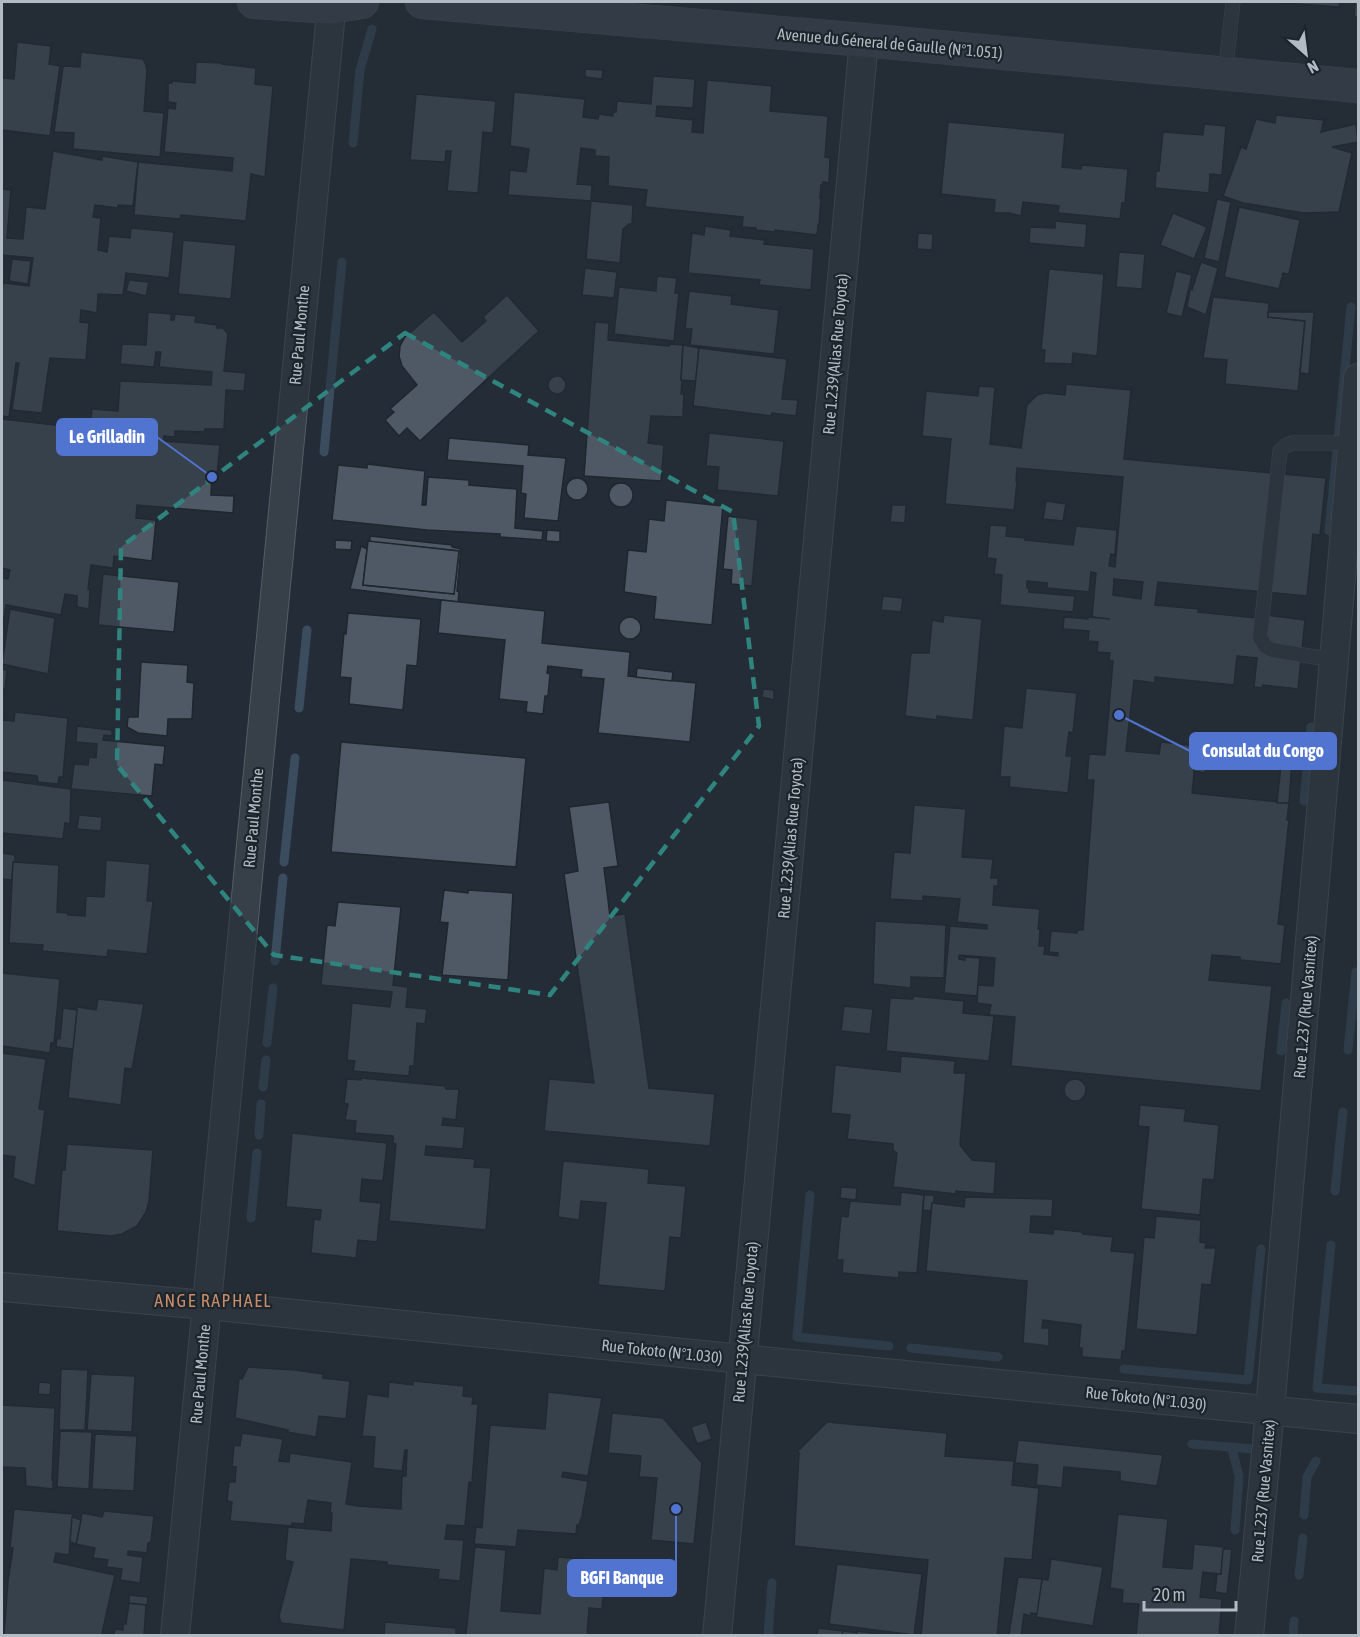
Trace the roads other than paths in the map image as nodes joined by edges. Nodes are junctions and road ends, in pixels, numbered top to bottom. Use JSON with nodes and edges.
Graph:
{"nodes":[{"id":1,"x":254,"y":2,"type":"edge"},
{"id":2,"x":422,"y":2,"type":"edge"},
{"id":3,"x":1233,"y":2,"type":"edge"},
{"id":4,"x":342,"y":3,"type":"edge"},
{"id":5,"x":864,"y":40,"type":"junction"},
{"id":6,"x":1225,"y":74,"type":"junction"},
{"id":7,"x":1359,"y":86,"type":"edge"},
{"id":8,"x":1359,"y":378,"type":"edge"},
{"id":9,"x":1353,"y":443,"type":"junction"},
{"id":10,"x":1334,"y":660,"type":"junction"},
{"id":11,"x":2,"y":1287,"type":"edge"},
{"id":12,"x":206,"y":1305,"type":"junction"},
{"id":13,"x":742,"y":1359,"type":"junction"},
{"id":14,"x":1270,"y":1410,"type":"junction"},
{"id":15,"x":1359,"y":1419,"type":"edge"},
{"id":16,"x":175,"y":1635,"type":"edge"},
{"id":17,"x":717,"y":1635,"type":"edge"},
{"id":18,"x":1249,"y":1635,"type":"edge"}],
"edges":[{"from":1,"to":4,"type":"main road"},
{"from":2,"to":5,"type":"main road","name":"Avenue du Géneral de Gaulle (N°1.051)"},
{"from":3,"to":6,"type":"lane"},
{"from":4,"to":12,"type":"street","name":"Rue Paul Monthe"},
{"from":5,"to":6,"type":"main road","name":"Avenue du Géneral de Gaulle (N°1.051)"},
{"from":5,"to":13,"type":"street","name":"Rue 1.239(Alias Rue Toyota)"},
{"from":6,"to":7,"type":"main road","name":"Avenue du Géneral de Gaulle (N°1.051)"},
{"from":8,"to":9,"type":"street","name":"Rue 1.237 (Rue Vasnitex)"},
{"from":9,"to":10,"type":"street","name":"Rue 1.237 (Rue Vasnitex)"},
{"from":9,"to":10,"type":"lane"},
{"from":10,"to":14,"type":"street","name":"Rue 1.237 (Rue Vasnitex)"},
{"from":11,"to":12,"type":"street","name":"Rue Tokoto (N°1.030)"},
{"from":12,"to":13,"type":"street","name":"Rue Tokoto (N°1.030)"},
{"from":12,"to":16,"type":"street","name":"Rue Paul Monthe"},
{"from":13,"to":14,"type":"street","name":"Rue Tokoto (N°1.030)"},
{"from":13,"to":17,"type":"street","name":"Rue 1.239(Alias Rue Toyota)"},
{"from":14,"to":15,"type":"street","name":"Rue Tokoto (N°1.030)"},
{"from":14,"to":18,"type":"street","name":"Rue 1.237 (Rue Vasnitex)"}]}
